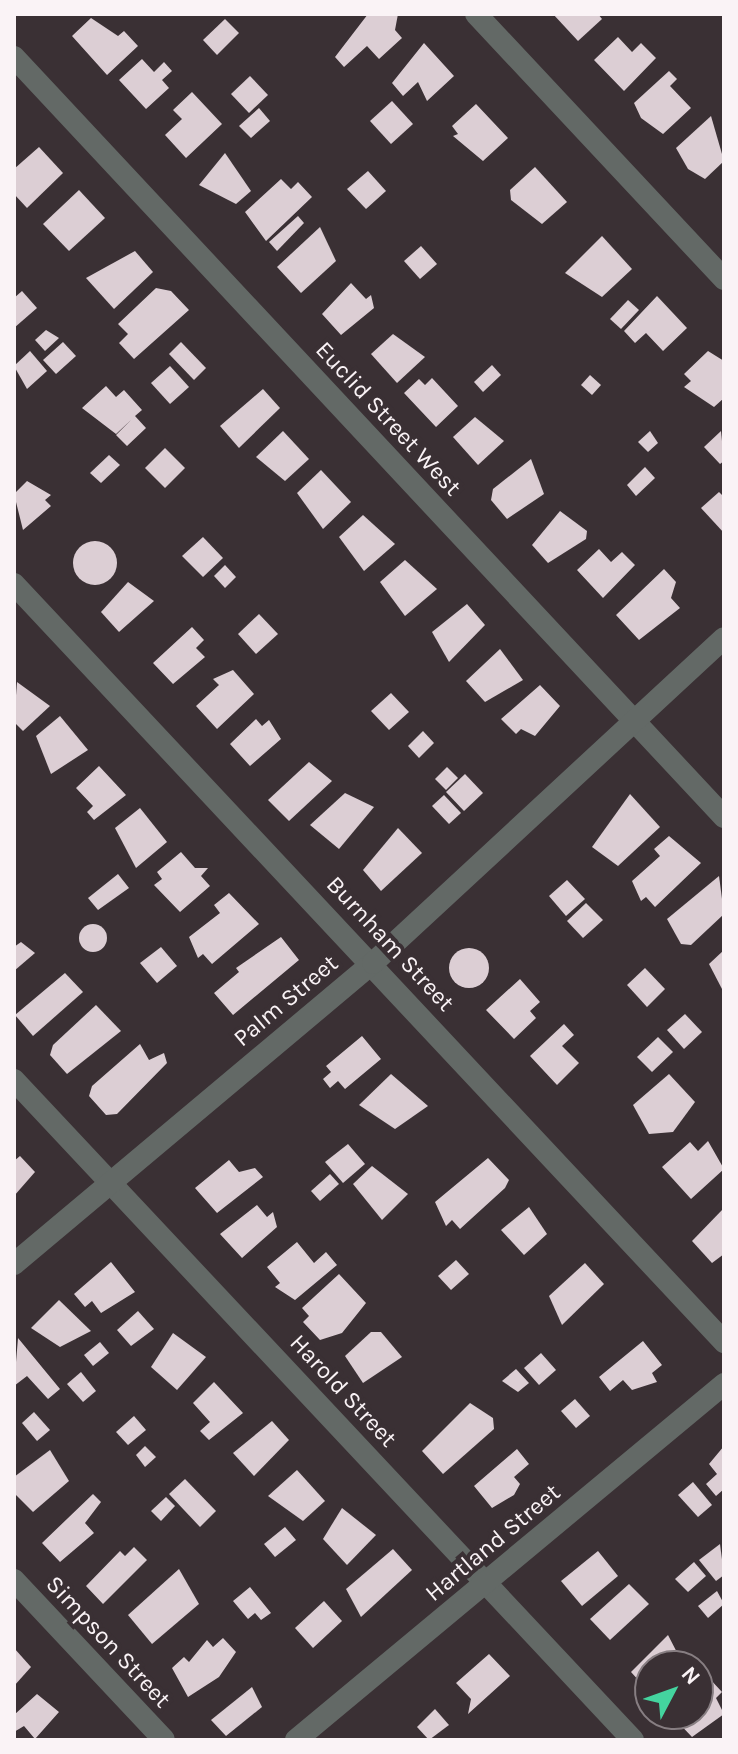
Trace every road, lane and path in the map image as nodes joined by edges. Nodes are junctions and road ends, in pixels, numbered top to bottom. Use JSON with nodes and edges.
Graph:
{"nodes":[{"id":1,"x":476,"y":14,"type":"edge"},
{"id":2,"x":14,"y":57,"type":"edge"},
{"id":3,"x":724,"y":279,"type":"edge"},
{"id":4,"x":14,"y":584,"type":"edge"},
{"id":5,"x":724,"y":638,"type":"edge"},
{"id":6,"x":635,"y":721,"type":"junction"},
{"id":7,"x":724,"y":817,"type":"edge"},
{"id":8,"x":373,"y":963,"type":"junction"},
{"id":9,"x":14,"y":1080,"type":"edge"},
{"id":10,"x":110,"y":1183,"type":"junction"},
{"id":11,"x":14,"y":1264,"type":"edge"},
{"id":12,"x":724,"y":1342,"type":"edge"},
{"id":13,"x":724,"y":1384,"type":"edge"},
{"id":14,"x":14,"y":1580,"type":"edge"},
{"id":15,"x":487,"y":1582,"type":"junction"},
{"id":16,"x":164,"y":1740,"type":"edge"},
{"id":17,"x":296,"y":1740,"type":"edge"},
{"id":18,"x":633,"y":1740,"type":"edge"}],
"edges":[{"from":1,"to":3,"type":"street"},
{"from":2,"to":6,"type":"street","name":"Euclid Street West"},
{"from":4,"to":8,"type":"street","name":"Burnham Street"},
{"from":5,"to":6,"type":"street","name":"Palm Street"},
{"from":6,"to":7,"type":"street","name":"Euclid Street West"},
{"from":6,"to":8,"type":"street","name":"Palm Street"},
{"from":8,"to":10,"type":"street","name":"Palm Street"},
{"from":8,"to":12,"type":"street","name":"Burnham Street"},
{"from":9,"to":10,"type":"street","name":"Harold Street"},
{"from":10,"to":11,"type":"street","name":"Palm Street"},
{"from":10,"to":15,"type":"street","name":"Harold Street"},
{"from":13,"to":15,"type":"street","name":"Hartland Street"},
{"from":14,"to":16,"type":"street","name":"Simpson Street"},
{"from":15,"to":17,"type":"street","name":"Hartland Street"},
{"from":15,"to":18,"type":"street","name":"Harold Street"}]}
